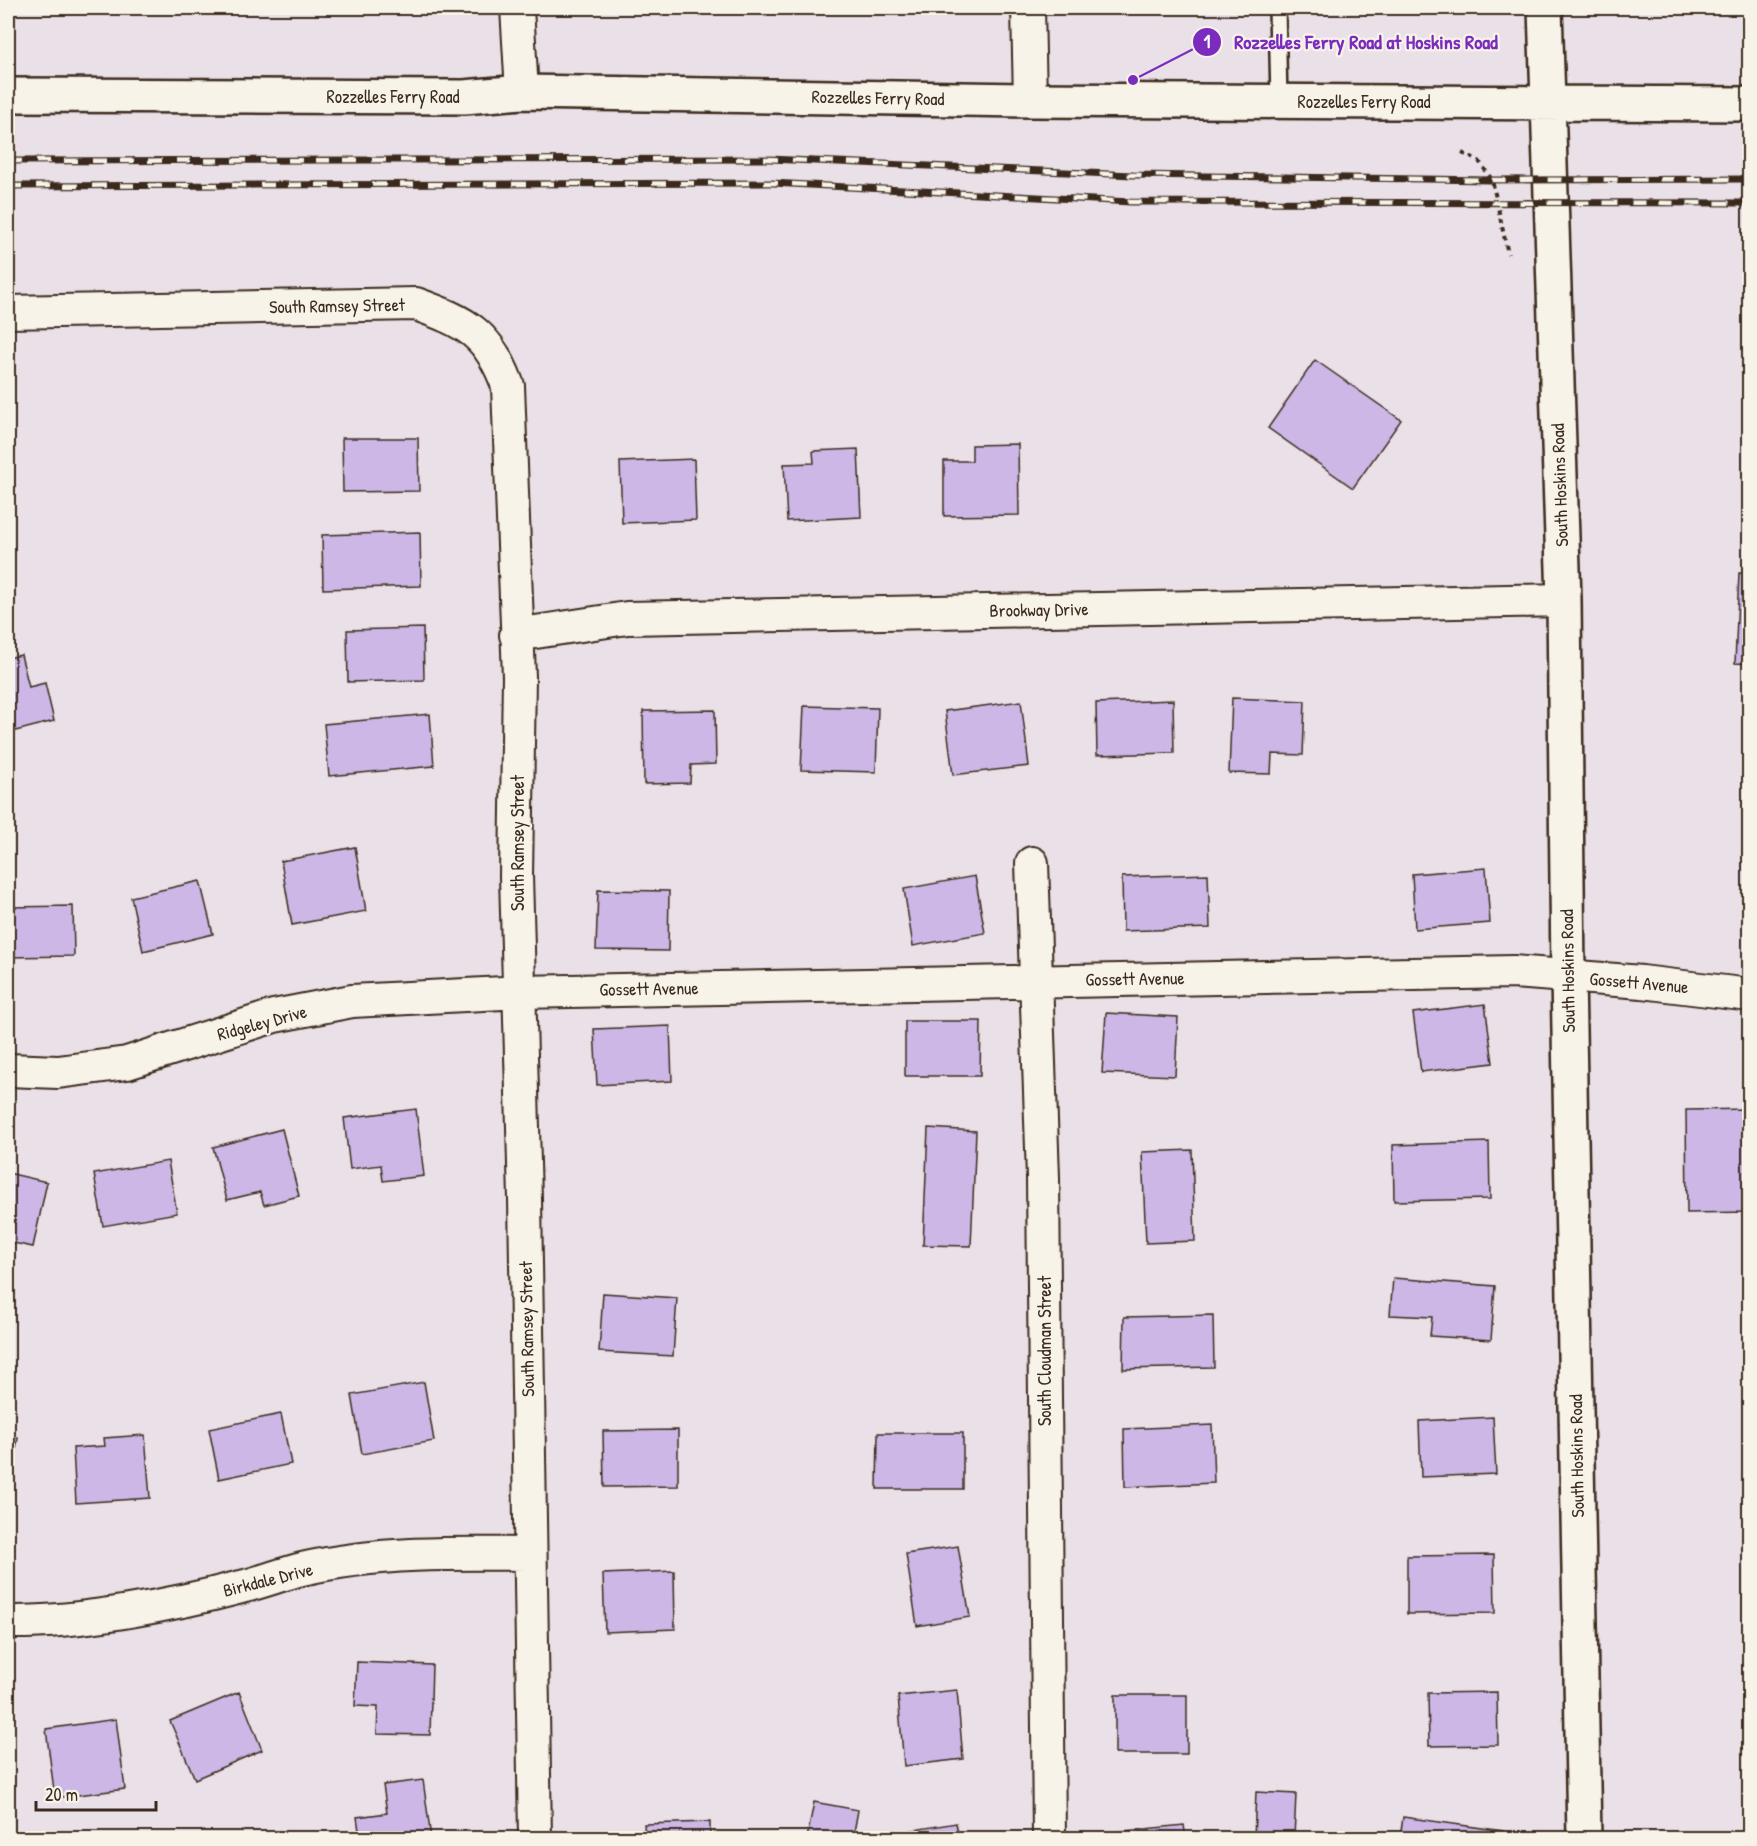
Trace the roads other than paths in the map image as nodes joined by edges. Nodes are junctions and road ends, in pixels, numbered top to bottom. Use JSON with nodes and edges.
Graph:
{"nodes":[{"id":1,"x":517,"y":8,"type":"edge"},
{"id":2,"x":1028,"y":8,"type":"edge"},
{"id":3,"x":1277,"y":8,"type":"edge"},
{"id":4,"x":1545,"y":8,"type":"edge"},
{"id":5,"x":522,"y":92,"type":"junction"},
{"id":6,"x":8,"y":95,"type":"edge"},
{"id":7,"x":1030,"y":100,"type":"junction"},
{"id":8,"x":1279,"y":101,"type":"junction"},
{"id":9,"x":1547,"y":103,"type":"junction"},
{"id":10,"x":1749,"y":104,"type":"edge"},
{"id":11,"x":8,"y":312,"type":"edge"},
{"id":12,"x":1563,"y":600,"type":"junction"},
{"id":13,"x":516,"y":635,"type":"junction"},
{"id":14,"x":1032,"y":863,"type":"dead end"},
{"id":15,"x":1568,"y":976,"type":"junction"},
{"id":16,"x":1036,"y":981,"type":"junction"},
{"id":17,"x":520,"y":992,"type":"junction"},
{"id":18,"x":1749,"y":995,"type":"edge"},
{"id":19,"x":8,"y":1070,"type":"edge"},
{"id":20,"x":529,"y":1554,"type":"junction"},
{"id":21,"x":8,"y":1622,"type":"edge"},
{"id":22,"x":536,"y":1839,"type":"edge"},
{"id":23,"x":1049,"y":1839,"type":"edge"},
{"id":24,"x":1584,"y":1839,"type":"edge"}],
"edges":[{"from":1,"to":5,"type":"street"},
{"from":2,"to":7,"type":"street"},
{"from":3,"to":8,"type":"lane"},
{"from":4,"to":9,"type":"street","name":"South Hoskins Road"},
{"from":5,"to":6,"type":"street","name":"Rozzelles Ferry Road"},
{"from":5,"to":7,"type":"street","name":"Rozzelles Ferry Road"},
{"from":7,"to":8,"type":"street","name":"Rozzelles Ferry Road"},
{"from":8,"to":9,"type":"street","name":"Rozzelles Ferry Road"},
{"from":9,"to":10,"type":"street","name":"Rozzelles Ferry Road"},
{"from":9,"to":12,"type":"street","name":"South Hoskins Road"},
{"from":11,"to":13,"type":"street","name":"South Ramsey Street"},
{"from":12,"to":13,"type":"street","name":"Brookway Drive"},
{"from":12,"to":15,"type":"street","name":"South Hoskins Road"},
{"from":13,"to":17,"type":"street","name":"South Ramsey Street"},
{"from":14,"to":16,"type":"street","name":"South Cloudman Street"},
{"from":15,"to":16,"type":"street","name":"Gossett Avenue"},
{"from":15,"to":18,"type":"street","name":"Gossett Avenue"},
{"from":15,"to":24,"type":"street","name":"South Hoskins Road"},
{"from":16,"to":17,"type":"street","name":"Gossett Avenue"},
{"from":16,"to":23,"type":"street","name":"South Cloudman Street"},
{"from":17,"to":19,"type":"street","name":"Ridgeley Drive"},
{"from":17,"to":20,"type":"street","name":"South Ramsey Street"},
{"from":20,"to":21,"type":"street","name":"Birkdale Drive"},
{"from":20,"to":22,"type":"street","name":"South Ramsey Street"}]}
